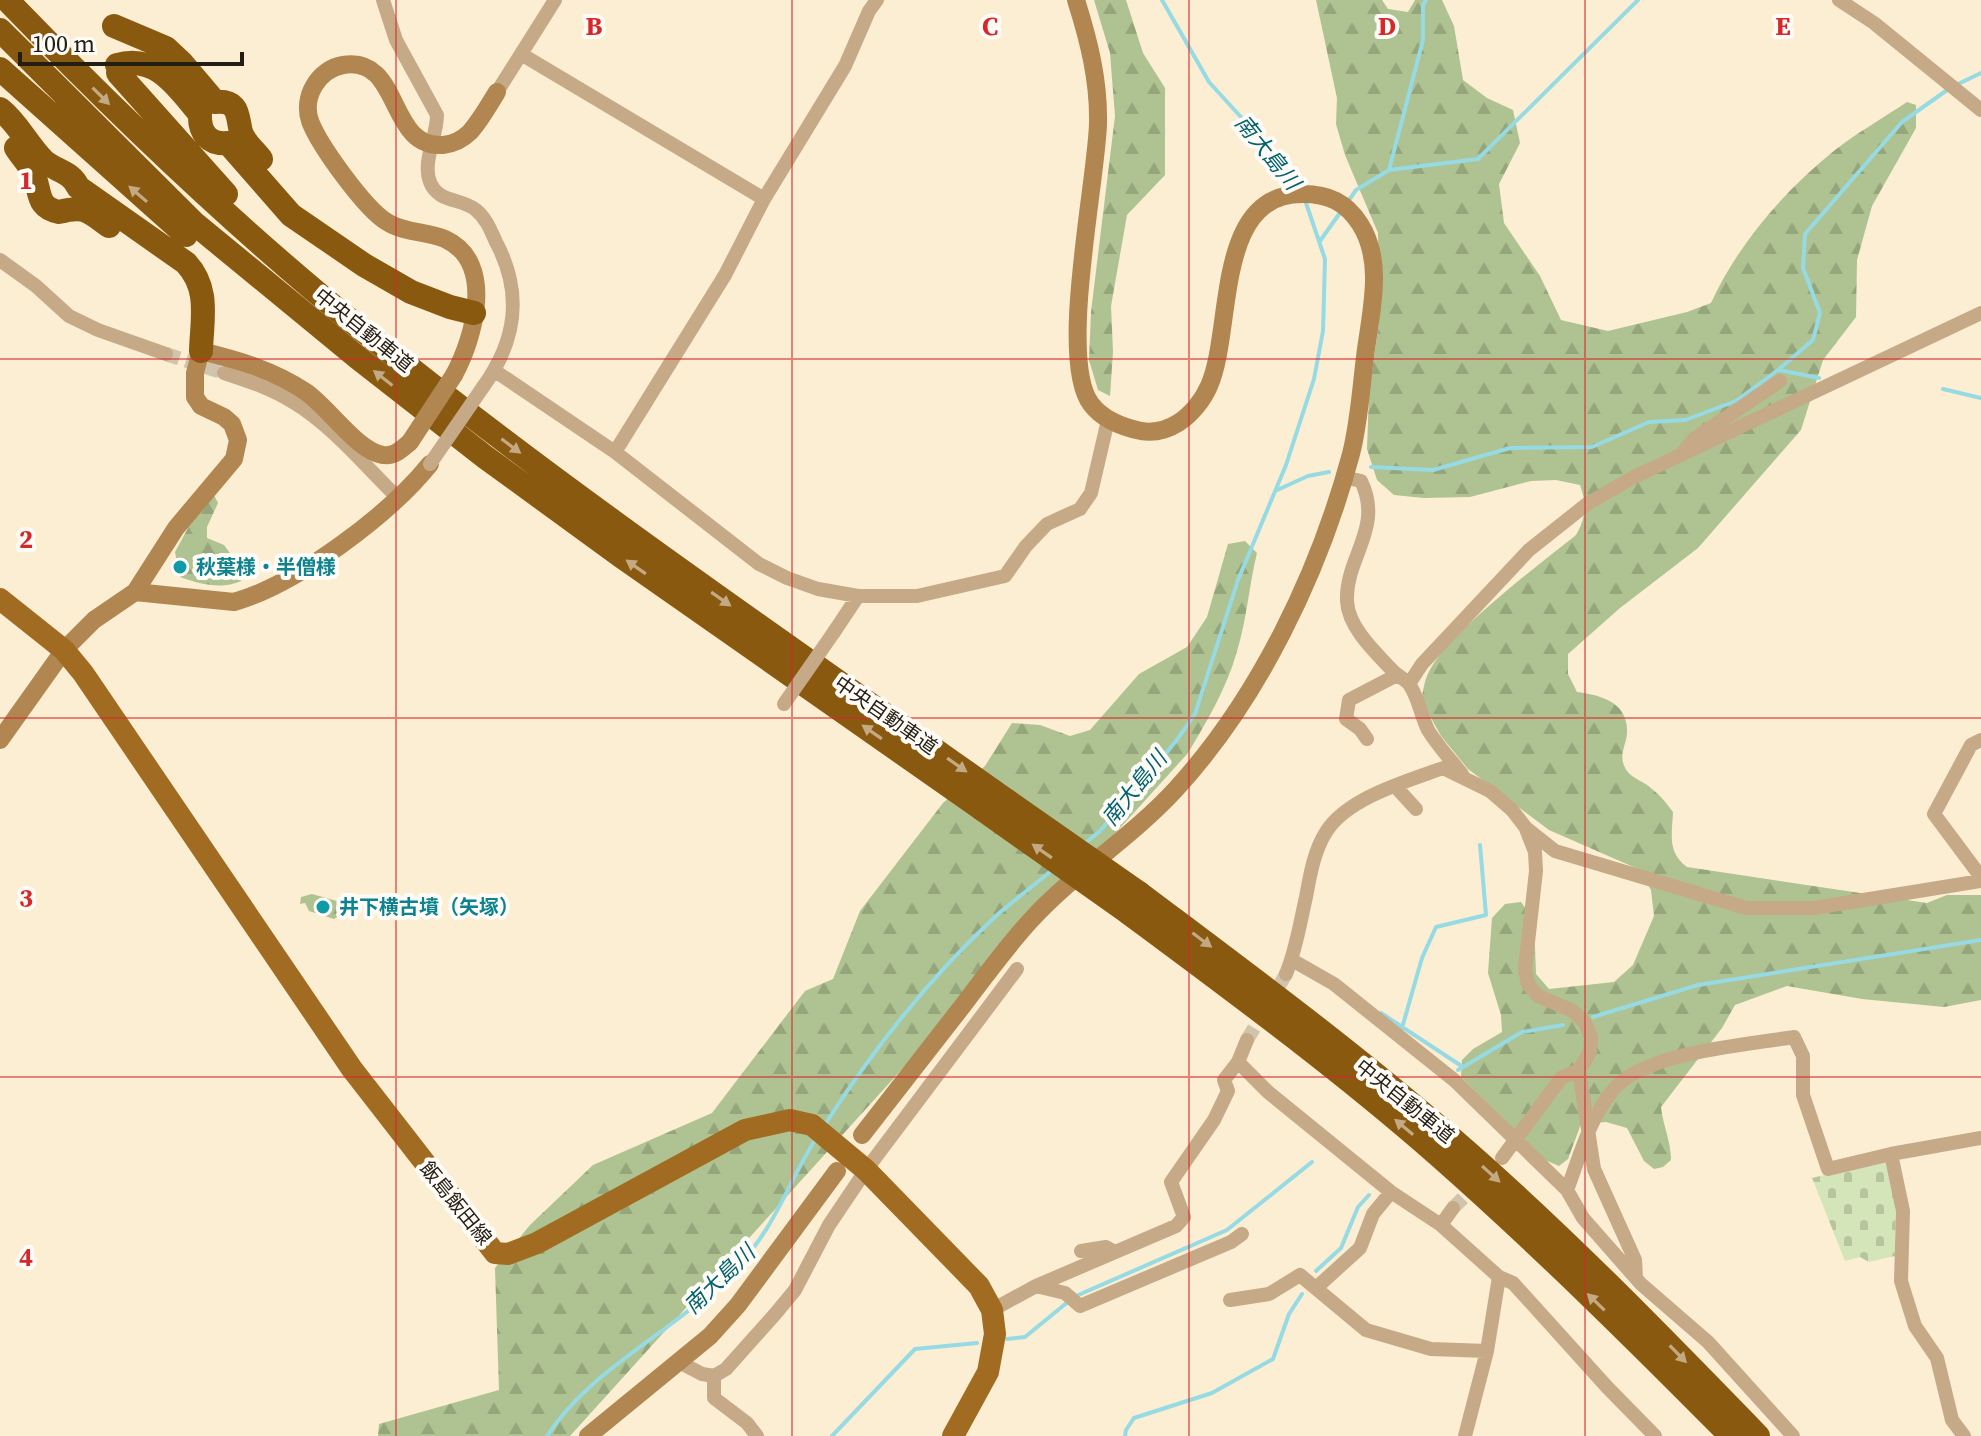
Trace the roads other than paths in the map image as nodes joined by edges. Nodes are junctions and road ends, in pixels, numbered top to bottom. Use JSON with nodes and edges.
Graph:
{"nodes":[{"id":1,"x":7,"y":0,"type":"edge"},
{"id":2,"x":383,"y":0,"type":"edge"},
{"id":3,"x":555,"y":0,"type":"edge"},
{"id":4,"x":877,"y":0,"type":"edge"},
{"id":5,"x":1076,"y":0,"type":"edge"},
{"id":6,"x":1839,"y":0,"type":"edge"},
{"id":7,"x":114,"y":26,"type":"dead end"},
{"id":8,"x":0,"y":30,"type":"edge"},
{"id":9,"x":521,"y":54,"type":"junction"},
{"id":10,"x":0,"y":69,"type":"edge"},
{"id":11,"x":497,"y":92,"type":"joint"},
{"id":12,"x":0,"y":109,"type":"edge"},
{"id":13,"x":1981,"y":110,"type":"edge"},
{"id":14,"x":0,"y":127,"type":"edge"},
{"id":15,"x":433,"y":144,"type":"junction"},
{"id":16,"x":764,"y":199,"type":"junction"},
{"id":17,"x":322,"y":236,"type":"junction"},
{"id":18,"x":0,"y":260,"type":"edge"},
{"id":19,"x":474,"y":313,"type":"junction"},
{"id":20,"x":1981,"y":313,"type":"edge"},
{"id":21,"x":360,"y":328,"type":"junction"},
{"id":22,"x":201,"y":351,"type":"junction"},
{"id":23,"x":166,"y":354,"type":"tunnel mouth"},
{"id":24,"x":357,"y":357,"type":"junction"},
{"id":25,"x":495,"y":371,"type":"junction"},
{"id":26,"x":224,"y":373,"type":"tunnel mouth"},
{"id":27,"x":1780,"y":381,"type":"dead end"},
{"id":28,"x":1108,"y":420,"type":"junction"},
{"id":29,"x":615,"y":452,"type":"junction"},
{"id":30,"x":1679,"y":457,"type":"junction"},
{"id":31,"x":430,"y":464,"type":"joint"},
{"id":32,"x":1343,"y":477,"type":"junction"},
{"id":33,"x":399,"y":499,"type":"junction"},
{"id":34,"x":135,"y":592,"type":"junction"},
{"id":35,"x":858,"y":596,"type":"junction"},
{"id":36,"x":0,"y":599,"type":"edge"},
{"id":37,"x":64,"y":650,"type":"junction"},
{"id":38,"x":1403,"y":679,"type":"junction"},
{"id":39,"x":784,"y":704,"type":"dead end"},
{"id":40,"x":1367,"y":739,"type":"dead end"},
{"id":41,"x":0,"y":740,"type":"edge"},
{"id":42,"x":1981,"y":740,"type":"edge"},
{"id":43,"x":1464,"y":778,"type":"junction"},
{"id":44,"x":1388,"y":784,"type":"junction"},
{"id":45,"x":988,"y":800,"type":"junction"},
{"id":46,"x":1416,"y":809,"type":"dead end"},
{"id":47,"x":1526,"y":828,"type":"junction"},
{"id":48,"x":1981,"y":879,"type":"edge"},
{"id":49,"x":1134,"y":903,"type":"junction"},
{"id":50,"x":1292,"y":960,"type":"junction"},
{"id":51,"x":1017,"y":969,"type":"dead end"},
{"id":52,"x":1286,"y":974,"type":"tunnel mouth"},
{"id":53,"x":1247,"y":1040,"type":"tunnel mouth"},
{"id":54,"x":1238,"y":1062,"type":"junction"},
{"id":55,"x":1579,"y":1070,"type":"junction"},
{"id":56,"x":1589,"y":1129,"type":"junction"},
{"id":57,"x":862,"y":1135,"type":"dead end"},
{"id":58,"x":1981,"y":1138,"type":"edge"},
{"id":59,"x":1513,"y":1139,"type":"junction"},
{"id":60,"x":1891,"y":1154,"type":"junction"},
{"id":61,"x":1502,"y":1158,"type":"dead end"},
{"id":62,"x":866,"y":1170,"type":"junction"},
{"id":63,"x":837,"y":1171,"type":"dead end"},
{"id":64,"x":1567,"y":1190,"type":"junction"},
{"id":65,"x":1391,"y":1192,"type":"junction"},
{"id":66,"x":1453,"y":1208,"type":"tunnel mouth"},
{"id":67,"x":1441,"y":1225,"type":"junction"},
{"id":68,"x":1242,"y":1234,"type":"dead end"},
{"id":69,"x":1081,"y":1251,"type":"dead end"},
{"id":70,"x":1115,"y":1252,"type":"junction"},
{"id":71,"x":1499,"y":1277,"type":"junction"},
{"id":72,"x":1636,"y":1278,"type":"junction"},
{"id":73,"x":1036,"y":1286,"type":"junction"},
{"id":74,"x":1316,"y":1288,"type":"junction"},
{"id":75,"x":1230,"y":1300,"type":"dead end"},
{"id":76,"x":992,"y":1310,"type":"junction"},
{"id":77,"x":1487,"y":1351,"type":"junction"},
{"id":78,"x":679,"y":1362,"type":"junction"},
{"id":79,"x":714,"y":1376,"type":"junction"},
{"id":80,"x":588,"y":1436,"type":"edge"},
{"id":81,"x":757,"y":1436,"type":"edge"},
{"id":82,"x":953,"y":1436,"type":"edge"},
{"id":83,"x":1465,"y":1436,"type":"edge"},
{"id":84,"x":1655,"y":1436,"type":"edge"},
{"id":85,"x":1731,"y":1436,"type":"edge"},
{"id":86,"x":1758,"y":1436,"type":"edge"},
{"id":87,"x":1793,"y":1436,"type":"edge"},
{"id":88,"x":1964,"y":1436,"type":"edge"}],
"edges":[{"from":1,"to":21,"type":"highway","name":"中央自動車道","one_way":true},
{"from":2,"to":15,"type":"street"},
{"from":3,"to":9,"type":"street"},
{"from":4,"to":16,"type":"street"},
{"from":5,"to":28,"type":"street"},
{"from":6,"to":13,"type":"street"},
{"from":7,"to":17,"type":"highway"},
{"from":8,"to":24,"type":"highway","name":"中央自動車道"},
{"from":9,"to":11,"type":"street"},
{"from":9,"to":16,"type":"street"},
{"from":24,"to":10,"type":"highway","one_way":true},
{"from":11,"to":15,"type":"street"},
{"from":12,"to":22,"type":"highway"},
{"from":14,"to":22,"type":"highway"},
{"from":15,"to":19,"type":"street"},
{"from":15,"to":25,"type":"street"},
{"from":16,"to":29,"type":"street"},
{"from":17,"to":19,"type":"highway"},
{"from":17,"to":21,"type":"highway"},
{"from":18,"to":23,"type":"street"},
{"from":19,"to":22,"type":"street","bridge":true},
{"from":20,"to":30,"type":"street"},
{"from":21,"to":45,"type":"highway","name":"中央自動車道","one_way":true},
{"from":22,"to":34,"type":"street"},
{"from":45,"to":24,"type":"highway","name":"中央自動車道","one_way":true},
{"from":25,"to":29,"type":"street"},
{"from":25,"to":31,"type":"street","bridge":true},
{"from":26,"to":33,"type":"street"},
{"from":27,"to":30,"type":"street"},
{"from":28,"to":32,"type":"street"},
{"from":28,"to":35,"type":"street"},
{"from":29,"to":35,"type":"street"},
{"from":30,"to":38,"type":"street"},
{"from":31,"to":33,"type":"street"},
{"from":32,"to":38,"type":"street"},
{"from":32,"to":57,"type":"street"},
{"from":33,"to":34,"type":"street"},
{"from":34,"to":37,"type":"street"},
{"from":35,"to":39,"type":"street","bridge":true},
{"from":36,"to":37,"type":"main road","name":"飯島飯田線"},
{"from":37,"to":41,"type":"street"},
{"from":37,"to":62,"type":"main road","name":"飯島飯田線"},
{"from":38,"to":40,"type":"street"},
{"from":38,"to":43,"type":"street"},
{"from":42,"to":48,"type":"street"},
{"from":43,"to":44,"type":"street"},
{"from":43,"to":47,"type":"street"},
{"from":44,"to":46,"type":"street"},
{"from":44,"to":50,"type":"street"},
{"from":45,"to":49,"type":"highway","name":"中央自動車道","bridge":true},
{"from":47,"to":48,"type":"street"},
{"from":47,"to":55,"type":"street"},
{"from":85,"to":49,"type":"highway","name":"中央自動車道","one_way":true},
{"from":49,"to":86,"type":"highway","name":"中央自動車道","one_way":true},
{"from":50,"to":52,"type":"street"},
{"from":50,"to":59,"type":"street"},
{"from":51,"to":62,"type":"street"},
{"from":53,"to":54,"type":"street"},
{"from":54,"to":65,"type":"street"},
{"from":54,"to":70,"type":"street"},
{"from":55,"to":56,"type":"street"},
{"from":55,"to":59,"type":"street"},
{"from":56,"to":60,"type":"street"},
{"from":56,"to":64,"type":"street"},
{"from":56,"to":72,"type":"street"},
{"from":58,"to":60,"type":"street"},
{"from":59,"to":61,"type":"street"},
{"from":59,"to":64,"type":"street"},
{"from":60,"to":88,"type":"street"},
{"from":62,"to":76,"type":"main road","name":"飯島飯田線"},
{"from":62,"to":79,"type":"street"},
{"from":63,"to":78,"type":"street"},
{"from":64,"to":72,"type":"street"},
{"from":65,"to":67,"type":"street"},
{"from":65,"to":74,"type":"street"},
{"from":66,"to":67,"type":"street"},
{"from":67,"to":71,"type":"street"},
{"from":68,"to":73,"type":"street"},
{"from":69,"to":70,"type":"street"},
{"from":70,"to":73,"type":"street"},
{"from":71,"to":77,"type":"street"},
{"from":71,"to":84,"type":"street"},
{"from":72,"to":87,"type":"street"},
{"from":73,"to":76,"type":"street"},
{"from":74,"to":75,"type":"street"},
{"from":74,"to":77,"type":"street"},
{"from":76,"to":82,"type":"main road"},
{"from":77,"to":83,"type":"street"},
{"from":78,"to":79,"type":"street"},
{"from":78,"to":80,"type":"street"},
{"from":79,"to":81,"type":"street"}]}
